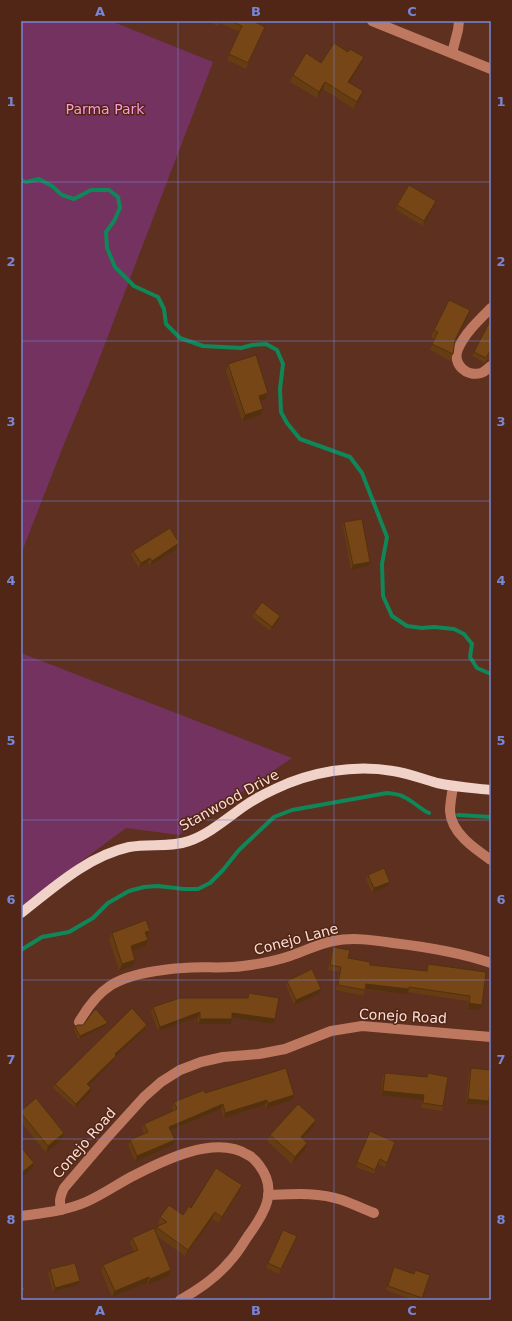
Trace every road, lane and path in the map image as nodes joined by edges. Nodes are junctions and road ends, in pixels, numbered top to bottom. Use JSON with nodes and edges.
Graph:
{"nodes":[{"id":1,"x":372,"y":21,"type":"edge"},
{"id":2,"x":459,"y":21,"type":"edge"},
{"id":3,"x":452,"y":53,"type":"junction"},
{"id":4,"x":491,"y":69,"type":"edge"},
{"id":5,"x":491,"y":308,"type":"edge"},
{"id":6,"x":491,"y":366,"type":"edge"},
{"id":7,"x":453,"y":786,"type":"junction"},
{"id":8,"x":491,"y":790,"type":"edge"},
{"id":9,"x":491,"y":860,"type":"edge"},
{"id":10,"x":21,"y":913,"type":"edge"},
{"id":11,"x":491,"y":962,"type":"edge"},
{"id":12,"x":79,"y":1022,"type":"dead end"},
{"id":13,"x":491,"y":1037,"type":"edge"},
{"id":14,"x":268,"y":1195,"type":"junction"},
{"id":15,"x":61,"y":1210,"type":"junction"},
{"id":16,"x":374,"y":1213,"type":"dead end"},
{"id":17,"x":21,"y":1216,"type":"edge"},
{"id":18,"x":180,"y":1300,"type":"edge"}],
"edges":[{"from":1,"to":3,"type":"street"},
{"from":2,"to":3,"type":"street"},
{"from":3,"to":4,"type":"street"},
{"from":5,"to":6,"type":"street"},
{"from":7,"to":8,"type":"main road","name":"Stanwood Drive"},
{"from":7,"to":9,"type":"street"},
{"from":7,"to":10,"type":"main road","name":"Stanwood Drive"},
{"from":11,"to":12,"type":"street","name":"Conejo Lane"},
{"from":13,"to":15,"type":"street","name":"Conejo Road"},
{"from":14,"to":15,"type":"street"},
{"from":14,"to":16,"type":"street"},
{"from":14,"to":18,"type":"street"},
{"from":15,"to":17,"type":"street"}]}
